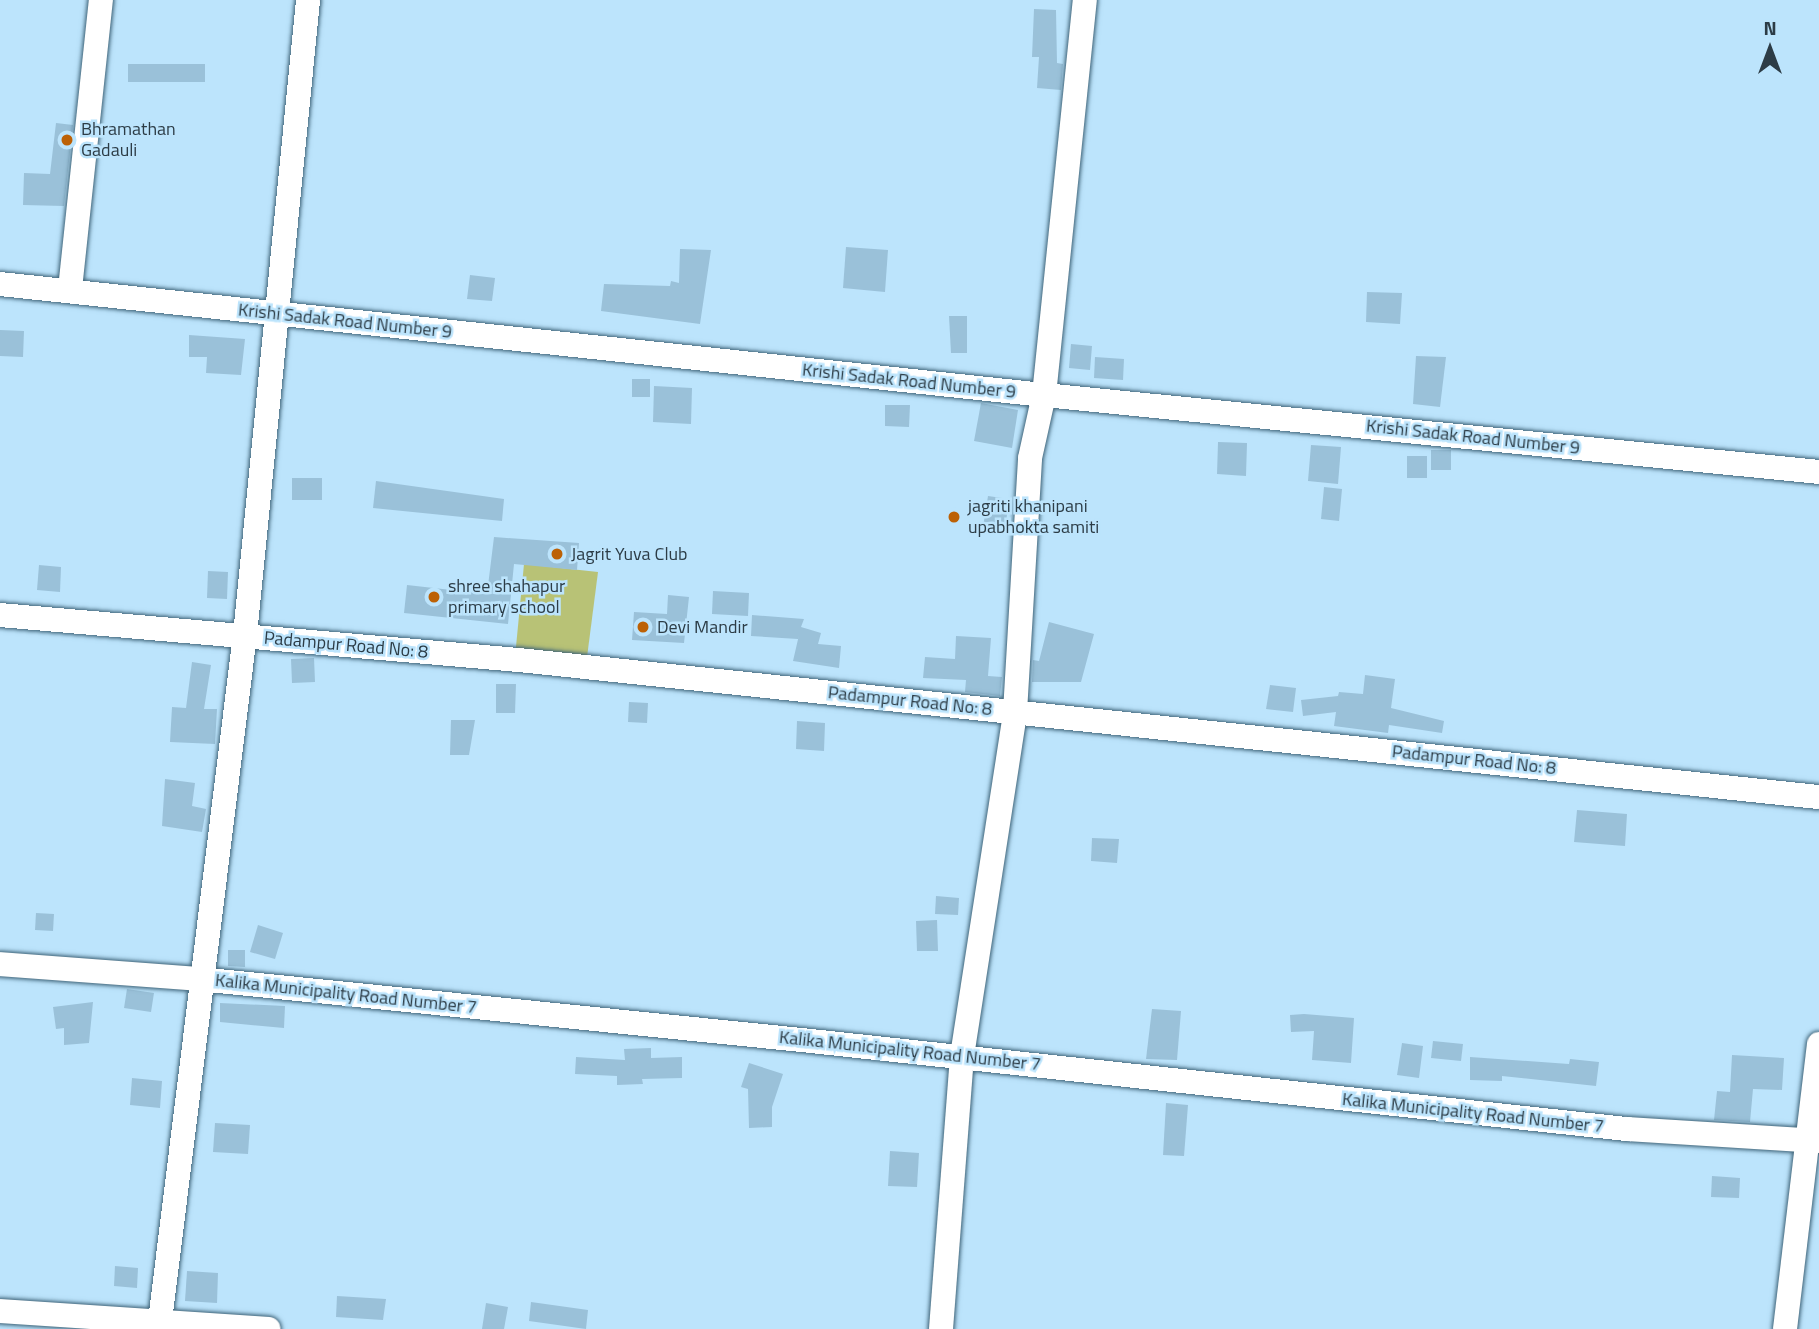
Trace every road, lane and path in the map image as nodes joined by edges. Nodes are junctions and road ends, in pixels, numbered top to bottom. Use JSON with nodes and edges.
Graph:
{"nodes":[{"id":1,"x":101,"y":0,"type":"edge"},
{"id":2,"x":308,"y":0,"type":"edge"},
{"id":3,"x":1085,"y":0,"type":"edge"},
{"id":4,"x":0,"y":284,"type":"edge"},
{"id":5,"x":70,"y":289,"type":"junction"},
{"id":6,"x":273,"y":314,"type":"junction"},
{"id":7,"x":1044,"y":395,"type":"junction"},
{"id":8,"x":1819,"y":472,"type":"edge"},
{"id":9,"x":0,"y":615,"type":"edge"},
{"id":10,"x":244,"y":635,"type":"junction"},
{"id":11,"x":1015,"y":712,"type":"junction"},
{"id":12,"x":1819,"y":796,"type":"edge"},
{"id":13,"x":0,"y":964,"type":"edge"},
{"id":14,"x":199,"y":979,"type":"junction"},
{"id":15,"x":1819,"y":1044,"type":"edge"},
{"id":16,"x":962,"y":1056,"type":"junction"},
{"id":17,"x":1814,"y":1140,"type":"edge"},
{"id":18,"x":0,"y":1311,"type":"edge"},
{"id":19,"x":160,"y":1327,"type":"edge"},
{"id":20,"x":268,"y":1329,"type":"edge"},
{"id":21,"x":941,"y":1329,"type":"edge"},
{"id":22,"x":1785,"y":1329,"type":"edge"}],
"edges":[{"from":1,"to":5,"type":"street"},
{"from":2,"to":6,"type":"street"},
{"from":3,"to":7,"type":"street"},
{"from":4,"to":5,"type":"street","name":"Krishi Sadak Road Number 9"},
{"from":5,"to":6,"type":"street","name":"Krishi Sadak Road Number 9"},
{"from":6,"to":7,"type":"street","name":"Krishi Sadak Road Number 9"},
{"from":6,"to":10,"type":"street"},
{"from":7,"to":8,"type":"street","name":"Krishi Sadak Road Number 9"},
{"from":7,"to":11,"type":"street"},
{"from":9,"to":10,"type":"street","name":"Padampur Road No: 8"},
{"from":10,"to":11,"type":"street","name":"Padampur Road No: 8"},
{"from":10,"to":14,"type":"street"},
{"from":11,"to":12,"type":"street","name":"Padampur Road No: 8"},
{"from":11,"to":16,"type":"street"},
{"from":13,"to":14,"type":"street","name":"Kalika Municipality Road Number 7"},
{"from":14,"to":16,"type":"street","name":"Kalika Municipality Road Number 7"},
{"from":14,"to":19,"type":"street"},
{"from":15,"to":17,"type":"street"},
{"from":16,"to":17,"type":"street","name":"Kalika Municipality Road Number 7"},
{"from":16,"to":21,"type":"street"},
{"from":17,"to":22,"type":"street"},
{"from":18,"to":19,"type":"street"},
{"from":19,"to":20,"type":"street"}]}
